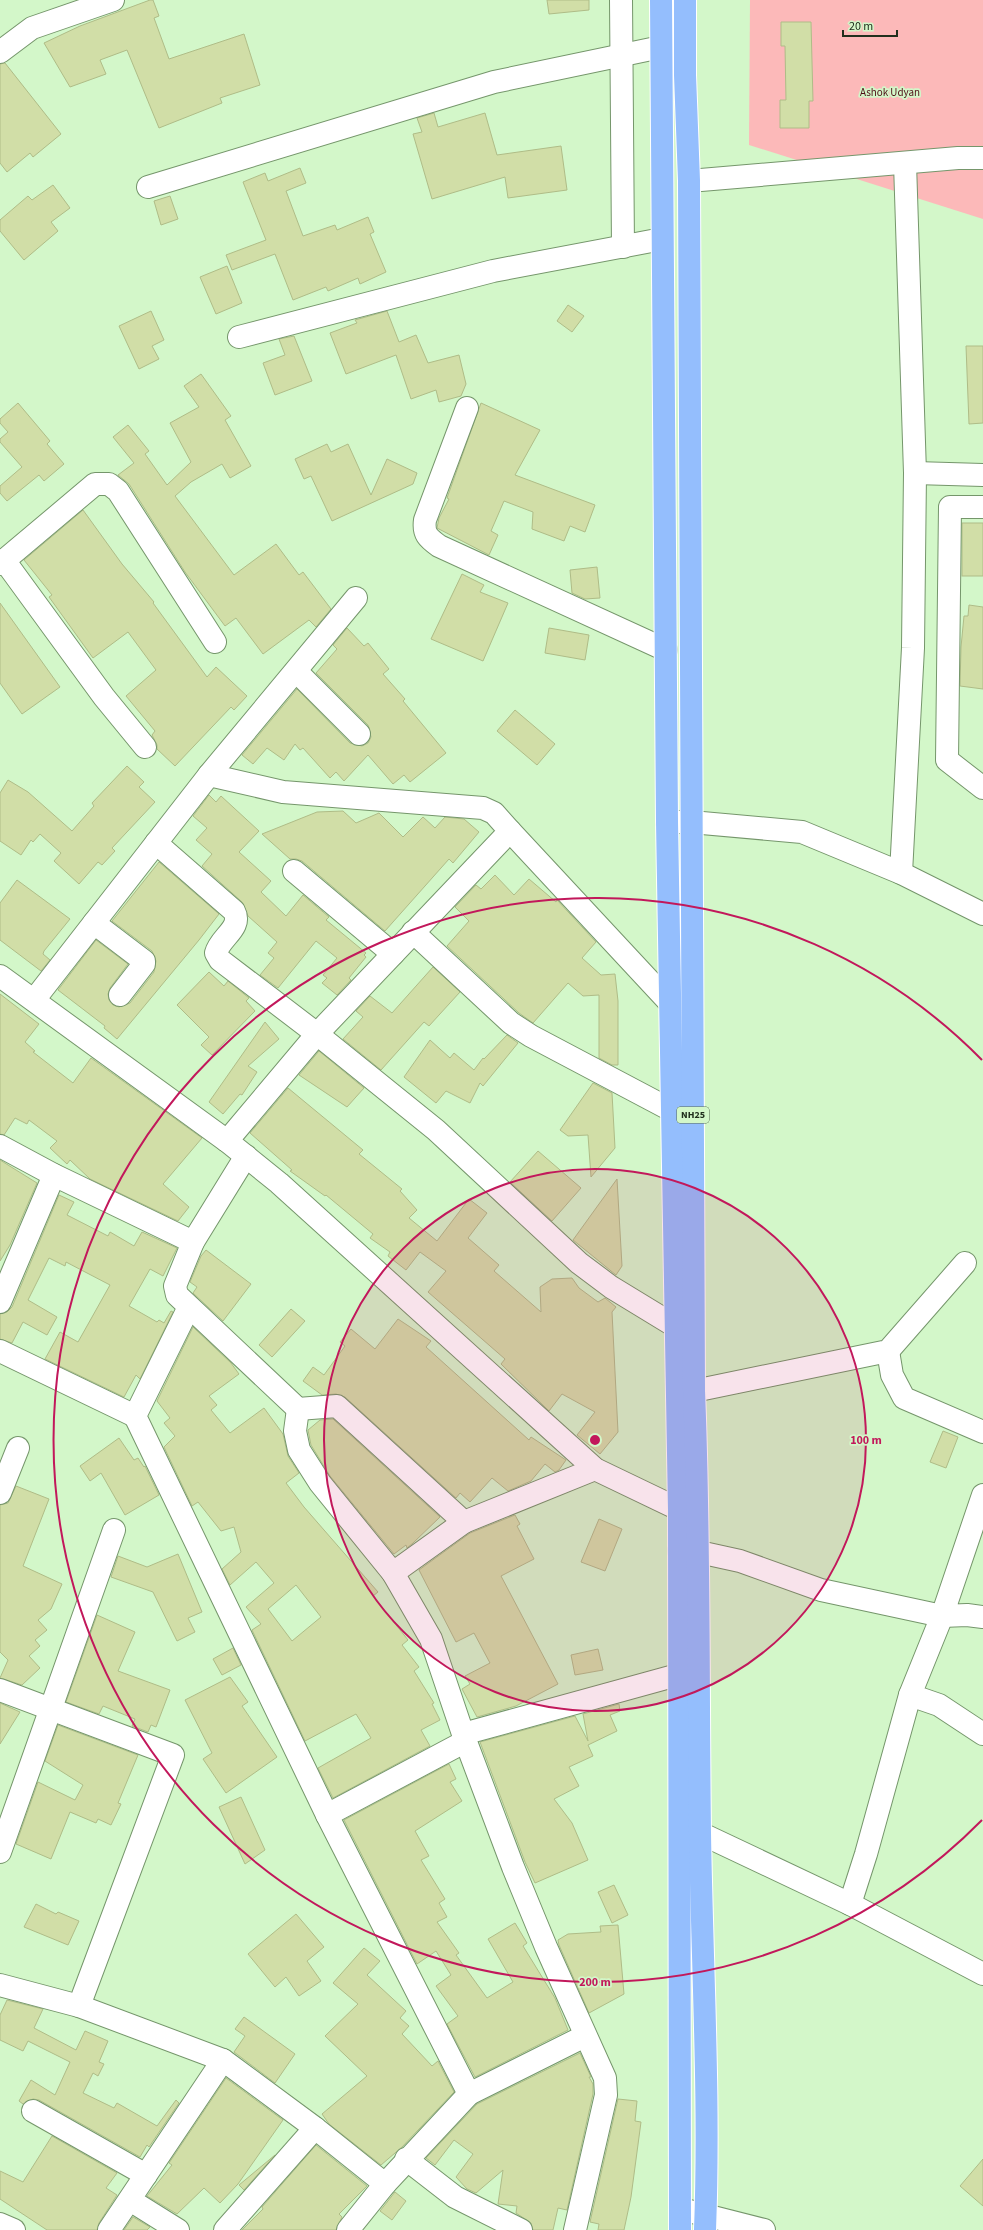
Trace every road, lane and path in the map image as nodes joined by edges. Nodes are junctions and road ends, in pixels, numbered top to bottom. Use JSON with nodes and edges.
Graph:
{"nodes":[{"id":1,"x":113,"y":0,"type":"edge"},
{"id":2,"x":621,"y":0,"type":"edge"},
{"id":3,"x":661,"y":0,"type":"edge"},
{"id":4,"x":685,"y":0,"type":"edge"},
{"id":5,"x":74,"y":7,"type":"edge"},
{"id":6,"x":661,"y":47,"type":"junction"},
{"id":7,"x":2,"y":50,"type":"edge"},
{"id":8,"x":622,"y":55,"type":"junction"},
{"id":9,"x":983,"y":158,"type":"edge"},
{"id":10,"x":905,"y":163,"type":"junction"},
{"id":11,"x":688,"y":181,"type":"junction"},
{"id":12,"x":148,"y":187,"type":"dead end"},
{"id":13,"x":662,"y":239,"type":"junction"},
{"id":14,"x":623,"y":247,"type":"junction"},
{"id":15,"x":239,"y":336,"type":"dead end"},
{"id":16,"x":467,"y":408,"type":"dead end"},
{"id":17,"x":915,"y":473,"type":"junction"},
{"id":18,"x":983,"y":476,"type":"edge"},
{"id":19,"x":983,"y":507,"type":"edge"},
{"id":20,"x":2,"y":562,"type":"edge"},
{"id":21,"x":356,"y":598,"type":"dead end"},
{"id":22,"x":215,"y":642,"type":"dead end"},
{"id":23,"x":666,"y":650,"type":"junction"},
{"id":24,"x":296,"y":671,"type":"junction"},
{"id":25,"x":359,"y":734,"type":"dead end"},
{"id":26,"x":145,"y":747,"type":"dead end"},
{"id":27,"x":209,"y":775,"type":"junction"},
{"id":28,"x":983,"y":788,"type":"edge"},
{"id":29,"x":667,"y":822,"type":"junction"},
{"id":30,"x":691,"y":822,"type":"junction"},
{"id":31,"x":510,"y":831,"type":"junction"},
{"id":32,"x":156,"y":843,"type":"junction"},
{"id":33,"x":294,"y":871,"type":"dead end"},
{"id":34,"x":901,"y":873,"type":"junction"},
{"id":35,"x":983,"y":914,"type":"edge"},
{"id":36,"x":94,"y":923,"type":"junction"},
{"id":37,"x":413,"y":932,"type":"junction"},
{"id":38,"x":393,"y":954,"type":"junction"},
{"id":39,"x":0,"y":976,"type":"edge"},
{"id":40,"x":120,"y":995,"type":"dead end"},
{"id":41,"x":34,"y":1000,"type":"junction"},
{"id":42,"x":670,"y":1003,"type":"junction"},
{"id":43,"x":317,"y":1034,"type":"junction"},
{"id":44,"x":671,"y":1110,"type":"junction"},
{"id":45,"x":227,"y":1141,"type":"junction"},
{"id":46,"x":0,"y":1146,"type":"edge"},
{"id":47,"x":246,"y":1156,"type":"junction"},
{"id":48,"x":54,"y":1175,"type":"junction"},
{"id":49,"x":193,"y":1242,"type":"junction"},
{"id":50,"x":965,"y":1263,"type":"dead end"},
{"id":51,"x":0,"y":1302,"type":"edge"},
{"id":52,"x":189,"y":1307,"type":"junction"},
{"id":53,"x":675,"y":1326,"type":"junction"},
{"id":54,"x":0,"y":1351,"type":"edge"},
{"id":55,"x":888,"y":1352,"type":"junction"},
{"id":56,"x":694,"y":1391,"type":"junction"},
{"id":57,"x":298,"y":1409,"type":"junction"},
{"id":58,"x":135,"y":1416,"type":"junction"},
{"id":59,"x":983,"y":1432,"type":"edge"},
{"id":60,"x":18,"y":1448,"type":"dead end"},
{"id":61,"x":595,"y":1470,"type":"junction"},
{"id":62,"x":0,"y":1493,"type":"edge"},
{"id":63,"x":983,"y":1495,"type":"edge"},
{"id":64,"x":679,"y":1510,"type":"junction"},
{"id":65,"x":699,"y":1519,"type":"junction"},
{"id":66,"x":464,"y":1522,"type":"junction"},
{"id":67,"x":114,"y":1530,"type":"dead end"},
{"id":68,"x":689,"y":1552,"type":"junction"},
{"id":69,"x":393,"y":1574,"type":"junction"},
{"id":70,"x":942,"y":1616,"type":"junction"},
{"id":71,"x":983,"y":1617,"type":"edge"},
{"id":72,"x":680,"y":1674,"type":"junction"},
{"id":73,"x":0,"y":1690,"type":"edge"},
{"id":74,"x":910,"y":1695,"type":"junction"},
{"id":75,"x":50,"y":1710,"type":"junction"},
{"id":76,"x":983,"y":1734,"type":"edge"},
{"id":77,"x":464,"y":1738,"type":"junction"},
{"id":78,"x":328,"y":1815,"type":"junction"},
{"id":79,"x":700,"y":1833,"type":"junction"},
{"id":80,"x":0,"y":1852,"type":"edge"},
{"id":81,"x":850,"y":1904,"type":"junction"},
{"id":82,"x":983,"y":1974,"type":"edge"},
{"id":83,"x":0,"y":1985,"type":"edge"},
{"id":84,"x":79,"y":2006,"type":"junction"},
{"id":85,"x":585,"y":2036,"type":"junction"},
{"id":86,"x":222,"y":2060,"type":"junction"},
{"id":87,"x":468,"y":2094,"type":"junction"},
{"id":88,"x":33,"y":2111,"type":"dead end"},
{"id":89,"x":315,"y":2128,"type":"junction"},
{"id":90,"x":406,"y":2159,"type":"junction"},
{"id":91,"x":146,"y":2175,"type":"junction"},
{"id":92,"x":385,"y":2184,"type":"junction"},
{"id":93,"x":130,"y":2200,"type":"junction"},
{"id":94,"x":681,"y":2220,"type":"edge"},
{"id":95,"x":705,"y":2222,"type":"edge"},
{"id":96,"x":0,"y":2224,"type":"edge"},
{"id":97,"x":356,"y":2227,"type":"edge"},
{"id":98,"x":14,"y":2230,"type":"edge"},
{"id":99,"x":109,"y":2230,"type":"edge"},
{"id":100,"x":178,"y":2230,"type":"edge"},
{"id":101,"x":225,"y":2230,"type":"edge"},
{"id":102,"x":518,"y":2230,"type":"edge"},
{"id":103,"x":575,"y":2230,"type":"edge"},
{"id":104,"x":764,"y":2230,"type":"edge"}],
"edges":[{"from":1,"to":5,"type":"street"},
{"from":2,"to":8,"type":"street"},
{"from":3,"to":6,"type":"main road","number":"NH25"},
{"from":4,"to":11,"type":"main road","number":"NH25"},
{"from":5,"to":7,"type":"street"},
{"from":6,"to":8,"type":"street"},
{"from":6,"to":13,"type":"main road","number":"NH25"},
{"from":8,"to":12,"type":"street"},
{"from":8,"to":14,"type":"street"},
{"from":9,"to":10,"type":"street"},
{"from":10,"to":11,"type":"street"},
{"from":10,"to":17,"type":"street"},
{"from":11,"to":30,"type":"main road","number":"NH25"},
{"from":13,"to":14,"type":"street"},
{"from":13,"to":23,"type":"main road","number":"NH25"},
{"from":14,"to":15,"type":"street"},
{"from":16,"to":23,"type":"street"},
{"from":17,"to":18,"type":"street"},
{"from":17,"to":34,"type":"street"},
{"from":19,"to":28,"type":"street"},
{"from":20,"to":22,"type":"street"},
{"from":20,"to":26,"type":"street"},
{"from":21,"to":24,"type":"street"},
{"from":23,"to":29,"type":"main road","number":"NH25"},
{"from":24,"to":25,"type":"street"},
{"from":24,"to":27,"type":"street"},
{"from":27,"to":31,"type":"street"},
{"from":27,"to":32,"type":"street"},
{"from":29,"to":30,"type":"street"},
{"from":29,"to":42,"type":"main road","number":"NH25"},
{"from":30,"to":34,"type":"street"},
{"from":30,"to":56,"type":"main road","number":"NH25"},
{"from":31,"to":37,"type":"street"},
{"from":31,"to":42,"type":"street"},
{"from":32,"to":36,"type":"street"},
{"from":32,"to":43,"type":"street"},
{"from":33,"to":38,"type":"street"},
{"from":34,"to":35,"type":"street"},
{"from":36,"to":40,"type":"street"},
{"from":36,"to":41,"type":"street"},
{"from":37,"to":38,"type":"street"},
{"from":37,"to":44,"type":"street"},
{"from":38,"to":43,"type":"street"},
{"from":39,"to":41,"type":"street"},
{"from":41,"to":45,"type":"street"},
{"from":42,"to":44,"type":"main road","number":"NH25"},
{"from":43,"to":45,"type":"street"},
{"from":43,"to":53,"type":"street"},
{"from":44,"to":53,"type":"main road","number":"NH25"},
{"from":45,"to":47,"type":"street"},
{"from":46,"to":48,"type":"street"},
{"from":47,"to":49,"type":"street"},
{"from":47,"to":61,"type":"street"},
{"from":48,"to":49,"type":"street"},
{"from":48,"to":51,"type":"street"},
{"from":49,"to":52,"type":"street"},
{"from":50,"to":55,"type":"street"},
{"from":52,"to":57,"type":"street"},
{"from":52,"to":58,"type":"street"},
{"from":53,"to":64,"type":"main road","number":"NH25"},
{"from":54,"to":58,"type":"street"},
{"from":55,"to":56,"type":"street"},
{"from":55,"to":59,"type":"street"},
{"from":56,"to":65,"type":"main road","number":"NH25"},
{"from":57,"to":66,"type":"street"},
{"from":57,"to":69,"type":"street"},
{"from":58,"to":78,"type":"street"},
{"from":60,"to":62,"type":"street"},
{"from":61,"to":64,"type":"street"},
{"from":61,"to":66,"type":"street"},
{"from":63,"to":70,"type":"street"},
{"from":64,"to":65,"type":"street"},
{"from":64,"to":68,"type":"main road","number":"NH25"},
{"from":65,"to":68,"type":"main road","number":"NH25"},
{"from":66,"to":69,"type":"street"},
{"from":67,"to":75,"type":"street"},
{"from":68,"to":70,"type":"street"},
{"from":68,"to":72,"type":"main road","number":"NH25"},
{"from":68,"to":79,"type":"main road","number":"NH25"},
{"from":69,"to":77,"type":"street"},
{"from":70,"to":71,"type":"street"},
{"from":70,"to":74,"type":"street"},
{"from":72,"to":77,"type":"street"},
{"from":72,"to":94,"type":"main road","number":"NH25"},
{"from":73,"to":75,"type":"street"},
{"from":74,"to":76,"type":"street"},
{"from":74,"to":81,"type":"street"},
{"from":75,"to":80,"type":"street"},
{"from":75,"to":84,"type":"street"},
{"from":77,"to":78,"type":"street"},
{"from":77,"to":85,"type":"street"},
{"from":78,"to":87,"type":"street"},
{"from":79,"to":81,"type":"street"},
{"from":79,"to":95,"type":"main road","number":"NH25"},
{"from":81,"to":82,"type":"street"},
{"from":83,"to":84,"type":"street"},
{"from":84,"to":86,"type":"street"},
{"from":85,"to":87,"type":"street"},
{"from":85,"to":103,"type":"street"},
{"from":86,"to":89,"type":"street"},
{"from":86,"to":91,"type":"street"},
{"from":87,"to":90,"type":"street"},
{"from":88,"to":91,"type":"street"},
{"from":89,"to":92,"type":"street"},
{"from":89,"to":101,"type":"street"},
{"from":90,"to":92,"type":"street"},
{"from":90,"to":102,"type":"street"},
{"from":91,"to":93,"type":"street"},
{"from":92,"to":97,"type":"street"},
{"from":93,"to":99,"type":"street"},
{"from":93,"to":100,"type":"street"},
{"from":94,"to":95,"type":"street"},
{"from":95,"to":104,"type":"street"},
{"from":96,"to":98,"type":"street"}]}
